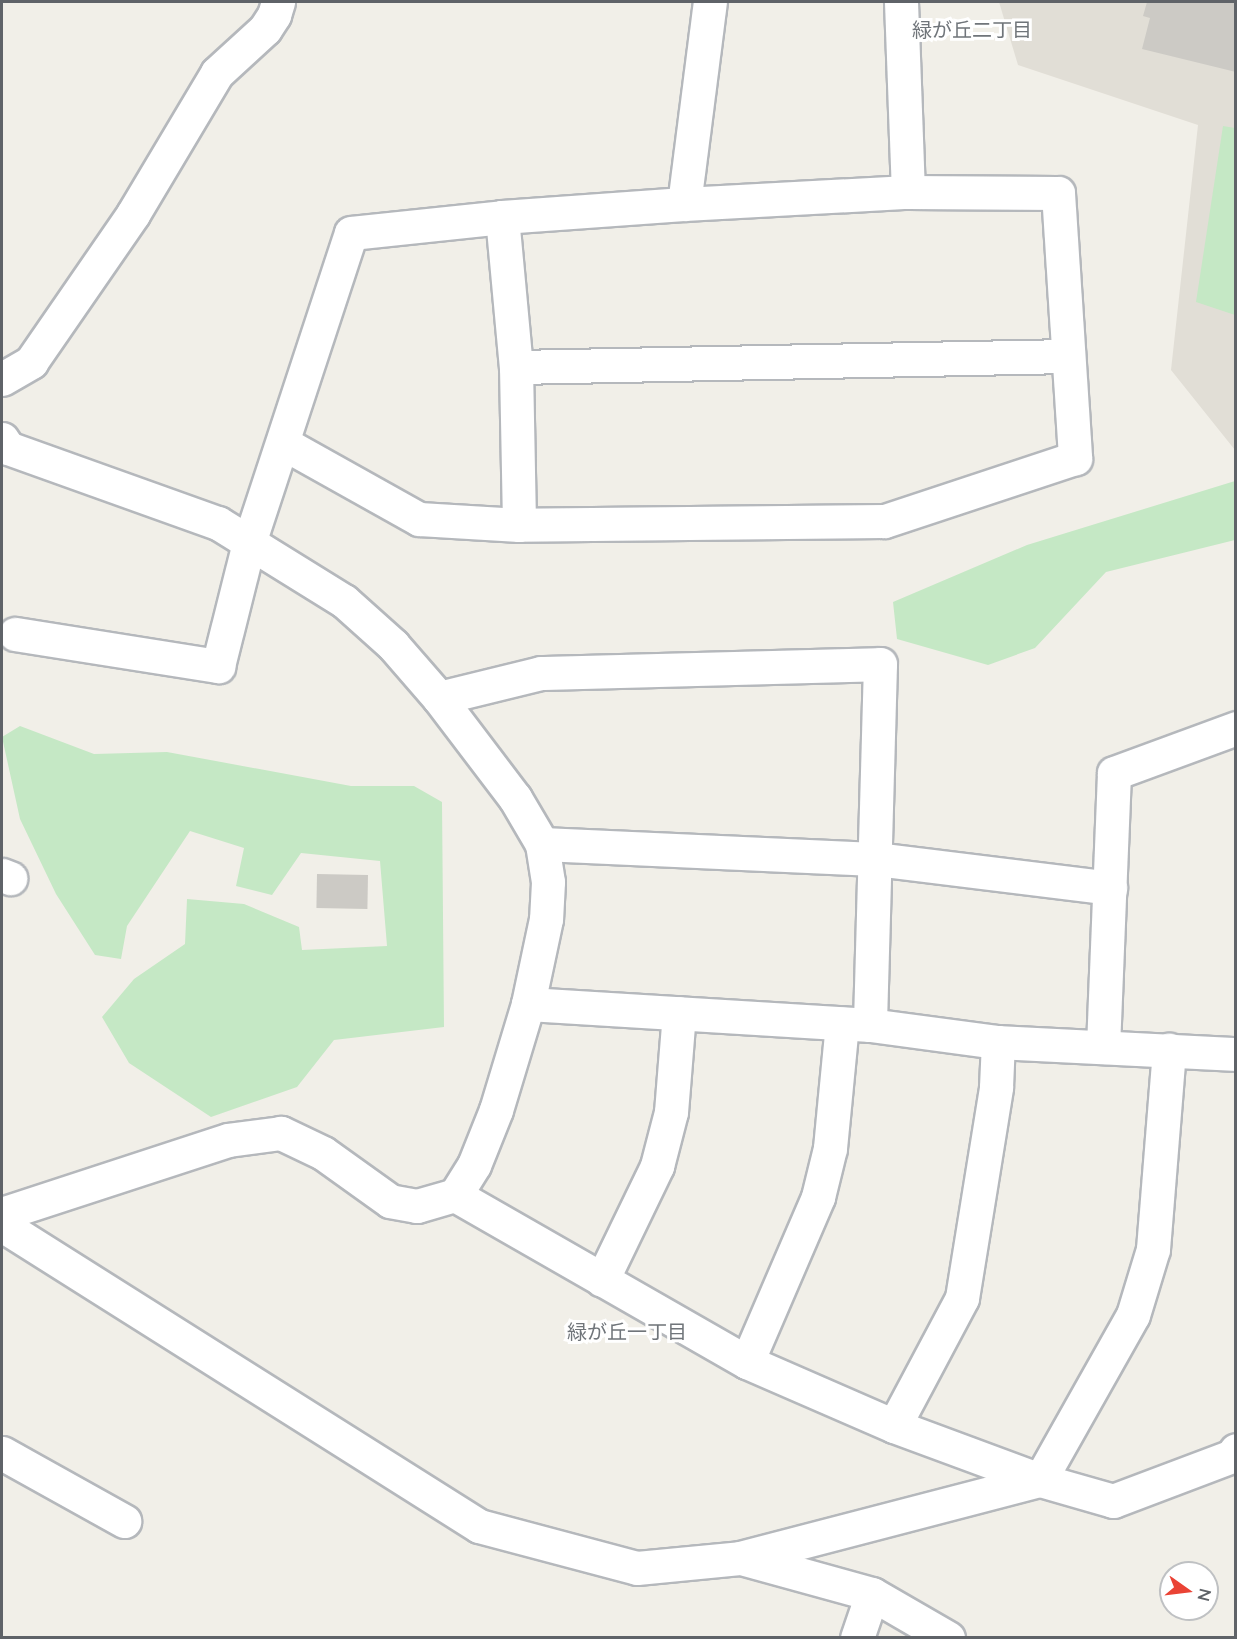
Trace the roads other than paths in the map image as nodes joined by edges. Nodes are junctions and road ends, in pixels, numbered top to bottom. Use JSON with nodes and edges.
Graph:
{"nodes":[{"id":1,"x":278,"y":2,"type":"edge"},
{"id":2,"x":710,"y":2,"type":"edge"},
{"id":3,"x":899,"y":2,"type":"edge"},
{"id":4,"x":908,"y":192,"type":"junction"},
{"id":5,"x":684,"y":204,"type":"junction"},
{"id":6,"x":502,"y":217,"type":"junction"},
{"id":7,"x":1067,"y":356,"type":"junction"},
{"id":8,"x":516,"y":367,"type":"junction"},
{"id":9,"x":2,"y":379,"type":"edge"},
{"id":10,"x":2,"y":439,"type":"edge"},
{"id":11,"x":283,"y":443,"type":"junction"},
{"id":12,"x":519,"y":525,"type":"junction"},
{"id":13,"x":249,"y":543,"type":"junction"},
{"id":14,"x":15,"y":634,"type":"dead end"},
{"id":15,"x":439,"y":698,"type":"junction"},
{"id":16,"x":1236,"y":728,"type":"edge"},
{"id":17,"x":542,"y":844,"type":"junction"},
{"id":18,"x":875,"y":859,"type":"junction"},
{"id":19,"x":1110,"y":888,"type":"junction"},
{"id":20,"x":528,"y":1004,"type":"junction"},
{"id":21,"x":679,"y":1013,"type":"junction"},
{"id":22,"x":856,"y":1024,"type":"junction"},
{"id":23,"x":998,"y":1042,"type":"junction"},
{"id":24,"x":1103,"y":1047,"type":"junction"},
{"id":25,"x":1169,"y":1050,"type":"junction"},
{"id":26,"x":1236,"y":1054,"type":"edge"},
{"id":27,"x":455,"y":1195,"type":"junction"},
{"id":28,"x":2,"y":1214,"type":"edge"},
{"id":29,"x":2,"y":1225,"type":"edge"},
{"id":30,"x":602,"y":1280,"type":"junction"},
{"id":31,"x":747,"y":1362,"type":"junction"},
{"id":32,"x":894,"y":1426,"type":"junction"},
{"id":33,"x":1236,"y":1450,"type":"edge"},
{"id":34,"x":2,"y":1453,"type":"edge"},
{"id":35,"x":1040,"y":1480,"type":"junction"},
{"id":36,"x":124,"y":1521,"type":"dead end"},
{"id":37,"x":740,"y":1558,"type":"junction"},
{"id":38,"x":872,"y":1594,"type":"junction"},
{"id":39,"x":857,"y":1638,"type":"edge"},
{"id":40,"x":948,"y":1638,"type":"edge"}],
"edges":[{"from":1,"to":9,"type":"street"},
{"from":2,"to":5,"type":"street"},
{"from":3,"to":4,"type":"street"},
{"from":4,"to":5,"type":"street"},
{"from":4,"to":7,"type":"street"},
{"from":5,"to":6,"type":"street"},
{"from":6,"to":8,"type":"street"},
{"from":6,"to":11,"type":"street"},
{"from":7,"to":8,"type":"street"},
{"from":7,"to":12,"type":"street"},
{"from":8,"to":12,"type":"street"},
{"from":10,"to":13,"type":"street"},
{"from":11,"to":12,"type":"street"},
{"from":11,"to":13,"type":"street"},
{"from":13,"to":14,"type":"street"},
{"from":13,"to":15,"type":"street"},
{"from":15,"to":17,"type":"street"},
{"from":15,"to":18,"type":"street"},
{"from":16,"to":19,"type":"street"},
{"from":17,"to":18,"type":"street"},
{"from":17,"to":20,"type":"street"},
{"from":18,"to":19,"type":"street"},
{"from":18,"to":22,"type":"street"},
{"from":19,"to":24,"type":"street"},
{"from":20,"to":21,"type":"street"},
{"from":20,"to":27,"type":"street"},
{"from":21,"to":22,"type":"street"},
{"from":21,"to":30,"type":"street"},
{"from":22,"to":23,"type":"street"},
{"from":22,"to":31,"type":"street"},
{"from":23,"to":24,"type":"street"},
{"from":23,"to":32,"type":"street"},
{"from":24,"to":25,"type":"street"},
{"from":25,"to":26,"type":"street"},
{"from":25,"to":35,"type":"street"},
{"from":27,"to":28,"type":"street"},
{"from":27,"to":30,"type":"street"},
{"from":29,"to":37,"type":"street"},
{"from":30,"to":31,"type":"street"},
{"from":31,"to":32,"type":"street"},
{"from":32,"to":35,"type":"street"},
{"from":33,"to":35,"type":"street"},
{"from":34,"to":36,"type":"street"},
{"from":35,"to":37,"type":"street"},
{"from":37,"to":38,"type":"street"},
{"from":38,"to":39,"type":"street"},
{"from":38,"to":40,"type":"street"}]}
